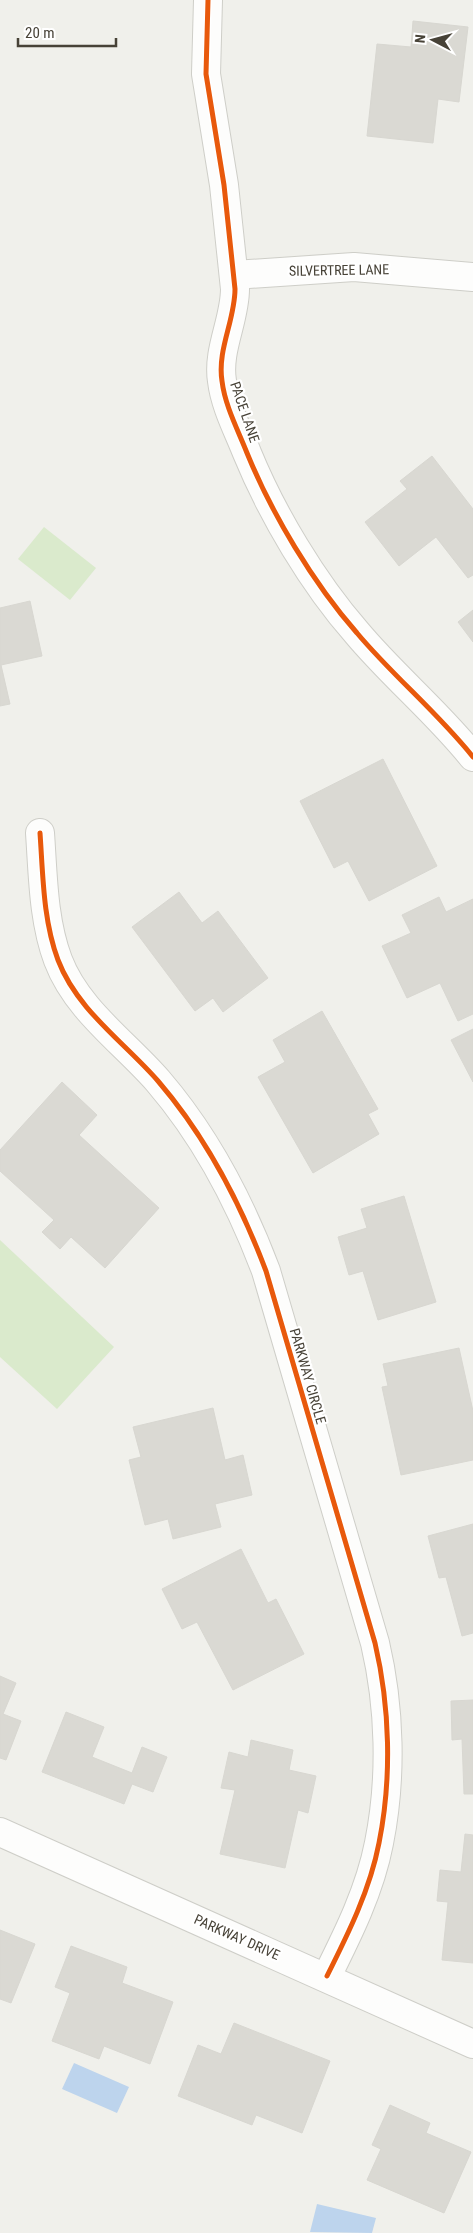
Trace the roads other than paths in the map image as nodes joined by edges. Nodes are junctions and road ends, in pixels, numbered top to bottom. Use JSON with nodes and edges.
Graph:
{"nodes":[{"id":1,"x":208,"y":0,"type":"edge"},
{"id":2,"x":234,"y":275,"type":"junction"},
{"id":3,"x":473,"y":278,"type":"edge"},
{"id":4,"x":473,"y":758,"type":"edge"},
{"id":5,"x":40,"y":833,"type":"dead end"},
{"id":6,"x":0,"y":1832,"type":"edge"},
{"id":7,"x":327,"y":1976,"type":"junction"},
{"id":8,"x":473,"y":2044,"type":"edge"}],
"edges":[{"from":1,"to":2,"type":"street","name":"PACE LANE"},
{"from":2,"to":3,"type":"street","name":"SILVERTREE LANE"},
{"from":2,"to":4,"type":"street","name":"PACE LANE"},
{"from":5,"to":7,"type":"street","name":"PARKWAY CIRCLE"},
{"from":6,"to":7,"type":"street","name":"PARKWAY DRIVE"},
{"from":7,"to":8,"type":"street","name":"PARKWAY DRIVE"}]}
